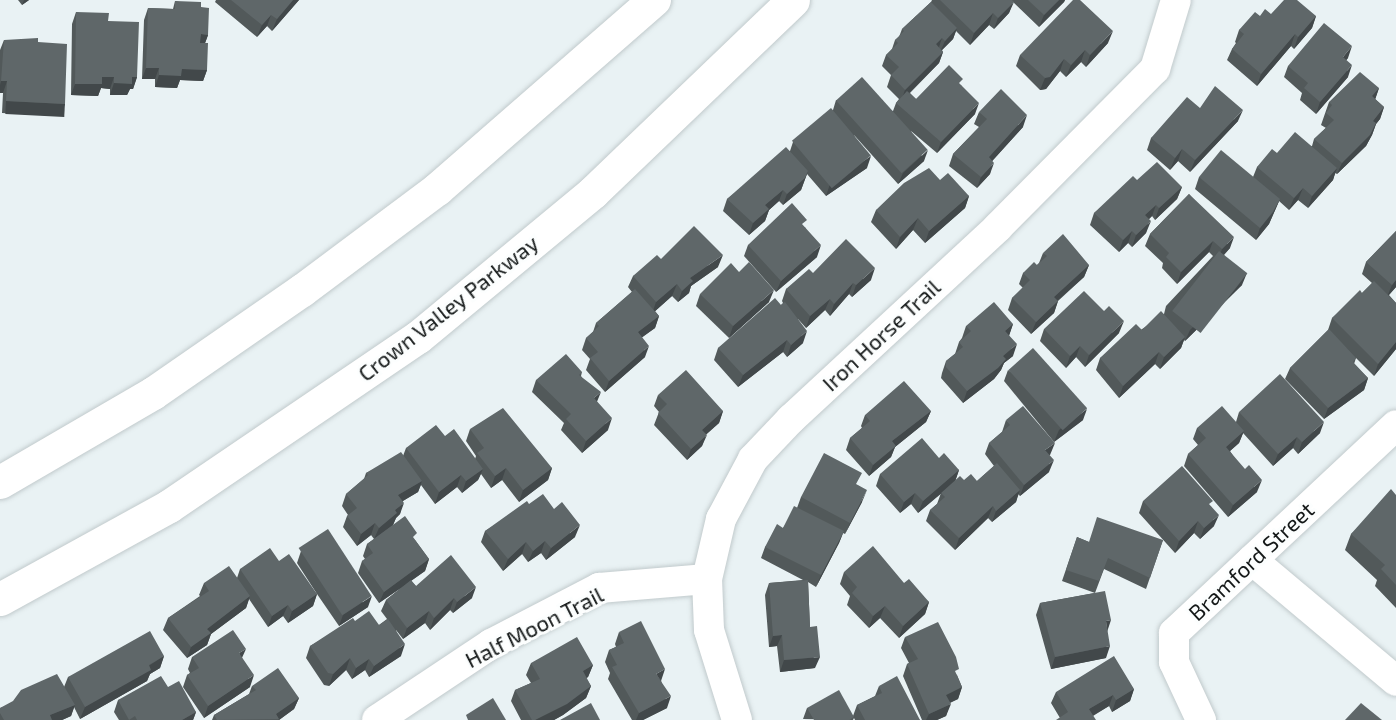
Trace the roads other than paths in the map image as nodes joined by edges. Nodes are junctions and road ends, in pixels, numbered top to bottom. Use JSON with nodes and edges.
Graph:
{"nodes":[{"id":1,"x":654,"y":0,"type":"edge"},
{"id":2,"x":793,"y":0,"type":"edge"},
{"id":3,"x":1176,"y":0,"type":"edge"},
{"id":4,"x":1396,"y":424,"type":"edge"},
{"id":5,"x":0,"y":482,"type":"edge"},
{"id":6,"x":1252,"y":560,"type":"junction"},
{"id":7,"x":707,"y":579,"type":"junction"},
{"id":8,"x":0,"y":599,"type":"edge"},
{"id":9,"x":1396,"y":681,"type":"edge"},
{"id":10,"x":377,"y":720,"type":"edge"},
{"id":11,"x":737,"y":720,"type":"edge"},
{"id":12,"x":1201,"y":720,"type":"edge"}],
"edges":[{"from":1,"to":5,"type":"main road"},
{"from":2,"to":8,"type":"main road","name":"Crown Valley Parkway"},
{"from":3,"to":7,"type":"street","name":"Iron Horse Trail"},
{"from":4,"to":6,"type":"street","name":"Bramford Street"},
{"from":6,"to":9,"type":"street"},
{"from":6,"to":12,"type":"street","name":"Bramford Street"},
{"from":7,"to":10,"type":"street","name":"Half Moon Trail"},
{"from":7,"to":11,"type":"street","name":"Iron Horse Trail"}]}
